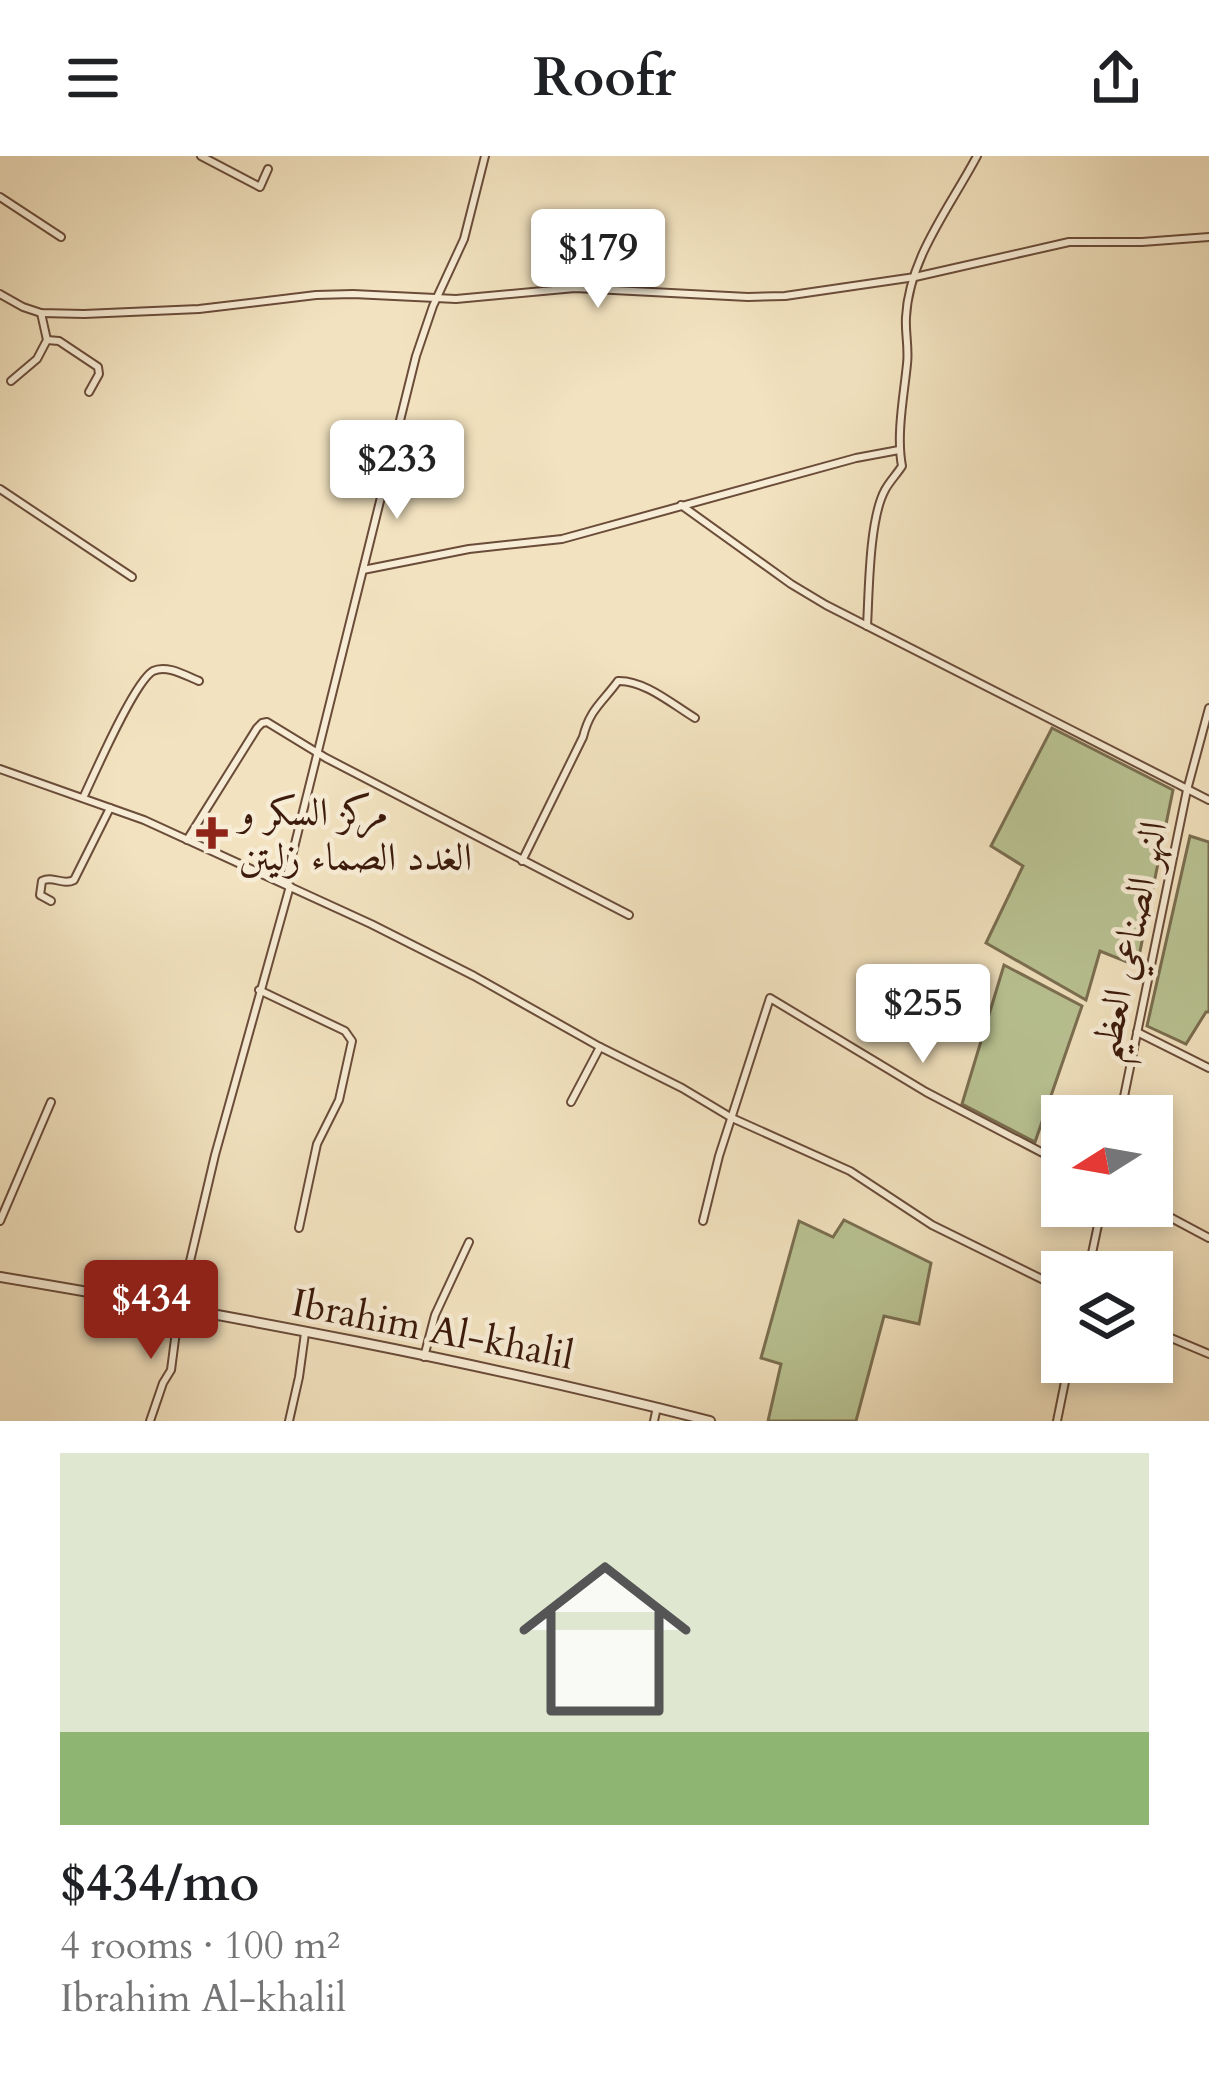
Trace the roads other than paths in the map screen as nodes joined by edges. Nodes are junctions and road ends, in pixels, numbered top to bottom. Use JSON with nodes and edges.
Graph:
{"nodes":[{"id":1,"x":201,"y":156,"type":"edge"},
{"id":2,"x":485,"y":156,"type":"edge"},
{"id":3,"x":976,"y":156,"type":"edge"},
{"id":4,"x":268,"y":170,"type":"dead end"},
{"id":5,"x":0,"y":196,"type":"edge"},
{"id":6,"x":1209,"y":236,"type":"edge"},
{"id":7,"x":61,"y":237,"type":"dead end"},
{"id":8,"x":914,"y":277,"type":"junction"},
{"id":9,"x":0,"y":294,"type":"edge"},
{"id":10,"x":436,"y":298,"type":"junction"},
{"id":11,"x":41,"y":314,"type":"junction"},
{"id":12,"x":47,"y":340,"type":"junction"},
{"id":13,"x":11,"y":381,"type":"dead end"},
{"id":14,"x":88,"y":392,"type":"dead end"},
{"id":15,"x":899,"y":450,"type":"junction"},
{"id":16,"x":0,"y":489,"type":"edge"},
{"id":17,"x":681,"y":506,"type":"junction"},
{"id":18,"x":363,"y":570,"type":"junction"},
{"id":19,"x":132,"y":578,"type":"dead end"},
{"id":20,"x":867,"y":627,"type":"junction"},
{"id":21,"x":199,"y":681,"type":"dead end"},
{"id":22,"x":1209,"y":708,"type":"edge"},
{"id":23,"x":694,"y":718,"type":"dead end"},
{"id":24,"x":319,"y":753,"type":"junction"},
{"id":25,"x":0,"y":769,"type":"edge"},
{"id":26,"x":1187,"y":790,"type":"junction"},
{"id":27,"x":83,"y":798,"type":"junction"},
{"id":28,"x":1209,"y":800,"type":"edge"},
{"id":29,"x":110,"y":808,"type":"junction"},
{"id":30,"x":187,"y":840,"type":"junction"},
{"id":31,"x":523,"y":861,"type":"junction"},
{"id":32,"x":287,"y":885,"type":"junction"},
{"id":33,"x":51,"y":901,"type":"dead end"},
{"id":34,"x":629,"y":915,"type":"dead end"},
{"id":35,"x":259,"y":990,"type":"junction"},
{"id":36,"x":1137,"y":1032,"type":"junction"},
{"id":37,"x":600,"y":1047,"type":"junction"},
{"id":38,"x":1209,"y":1068,"type":"edge"},
{"id":39,"x":1124,"y":1095,"type":"edge"},
{"id":40,"x":51,"y":1102,"type":"dead end"},
{"id":41,"x":571,"y":1102,"type":"dead end"},
{"id":42,"x":732,"y":1118,"type":"junction"},
{"id":43,"x":1041,"y":1152,"type":"edge"},
{"id":44,"x":1173,"y":1219,"type":"edge"},
{"id":45,"x":0,"y":1221,"type":"edge"},
{"id":46,"x":703,"y":1221,"type":"dead end"},
{"id":47,"x":299,"y":1228,"type":"dead end"},
{"id":48,"x":1209,"y":1238,"type":"edge"},
{"id":49,"x":469,"y":1242,"type":"dead end"},
{"id":50,"x":0,"y":1277,"type":"edge"},
{"id":51,"x":1041,"y":1279,"type":"edge"},
{"id":52,"x":178,"y":1308,"type":"junction"},
{"id":53,"x":305,"y":1333,"type":"junction"},
{"id":54,"x":1173,"y":1339,"type":"edge"},
{"id":55,"x":1209,"y":1354,"type":"edge"},
{"id":56,"x":424,"y":1357,"type":"junction"},
{"id":57,"x":1065,"y":1383,"type":"edge"},
{"id":58,"x":657,"y":1407,"type":"junction"},
{"id":59,"x":150,"y":1421,"type":"edge"},
{"id":60,"x":289,"y":1421,"type":"edge"},
{"id":61,"x":654,"y":1421,"type":"edge"},
{"id":62,"x":710,"y":1421,"type":"edge"},
{"id":63,"x":1057,"y":1421,"type":"edge"}],
"edges":[{"from":1,"to":4,"type":"street"},
{"from":2,"to":10,"type":"street"},
{"from":3,"to":8,"type":"street"},
{"from":5,"to":7,"type":"street"},
{"from":6,"to":8,"type":"street"},
{"from":8,"to":10,"type":"street"},
{"from":8,"to":15,"type":"street"},
{"from":9,"to":11,"type":"street"},
{"from":10,"to":11,"type":"street"},
{"from":10,"to":18,"type":"street"},
{"from":11,"to":12,"type":"street"},
{"from":12,"to":13,"type":"street"},
{"from":12,"to":14,"type":"street"},
{"from":15,"to":17,"type":"street"},
{"from":15,"to":20,"type":"street"},
{"from":16,"to":19,"type":"street"},
{"from":17,"to":18,"type":"street"},
{"from":17,"to":20,"type":"street"},
{"from":18,"to":24,"type":"street"},
{"from":20,"to":26,"type":"street"},
{"from":21,"to":27,"type":"street"},
{"from":22,"to":26,"type":"street","name":"النهر الصناعي العظيم"},
{"from":23,"to":31,"type":"street"},
{"from":24,"to":30,"type":"street"},
{"from":24,"to":31,"type":"street"},
{"from":24,"to":32,"type":"street"},
{"from":25,"to":27,"type":"street"},
{"from":26,"to":28,"type":"street"},
{"from":26,"to":36,"type":"street","name":"النهر الصناعي العظيم"},
{"from":27,"to":29,"type":"street"},
{"from":29,"to":30,"type":"street"},
{"from":29,"to":33,"type":"street"},
{"from":30,"to":32,"type":"street"},
{"from":31,"to":34,"type":"street"},
{"from":32,"to":35,"type":"street"},
{"from":32,"to":37,"type":"street"},
{"from":35,"to":47,"type":"street"},
{"from":35,"to":52,"type":"street"},
{"from":36,"to":38,"type":"street"},
{"from":36,"to":39,"type":"street","name":"النهر الصناعي العظيم"},
{"from":37,"to":41,"type":"street"},
{"from":37,"to":42,"type":"street"},
{"from":40,"to":45,"type":"street"},
{"from":42,"to":43,"type":"street"},
{"from":42,"to":46,"type":"street"},
{"from":42,"to":51,"type":"street"},
{"from":44,"to":48,"type":"street"},
{"from":49,"to":56,"type":"street"},
{"from":50,"to":52,"type":"street","name":"Ibrahim Al-khalil"},
{"from":52,"to":53,"type":"street","name":"Ibrahim Al-khalil"},
{"from":52,"to":59,"type":"street"},
{"from":53,"to":56,"type":"street","name":"Ibrahim Al-khalil"},
{"from":53,"to":60,"type":"street"},
{"from":54,"to":55,"type":"street"},
{"from":56,"to":58,"type":"street","name":"Ibrahim Al-khalil"},
{"from":57,"to":63,"type":"street"},
{"from":58,"to":61,"type":"street"},
{"from":58,"to":62,"type":"street","name":"Ibrahim Al-khalil"}]}
